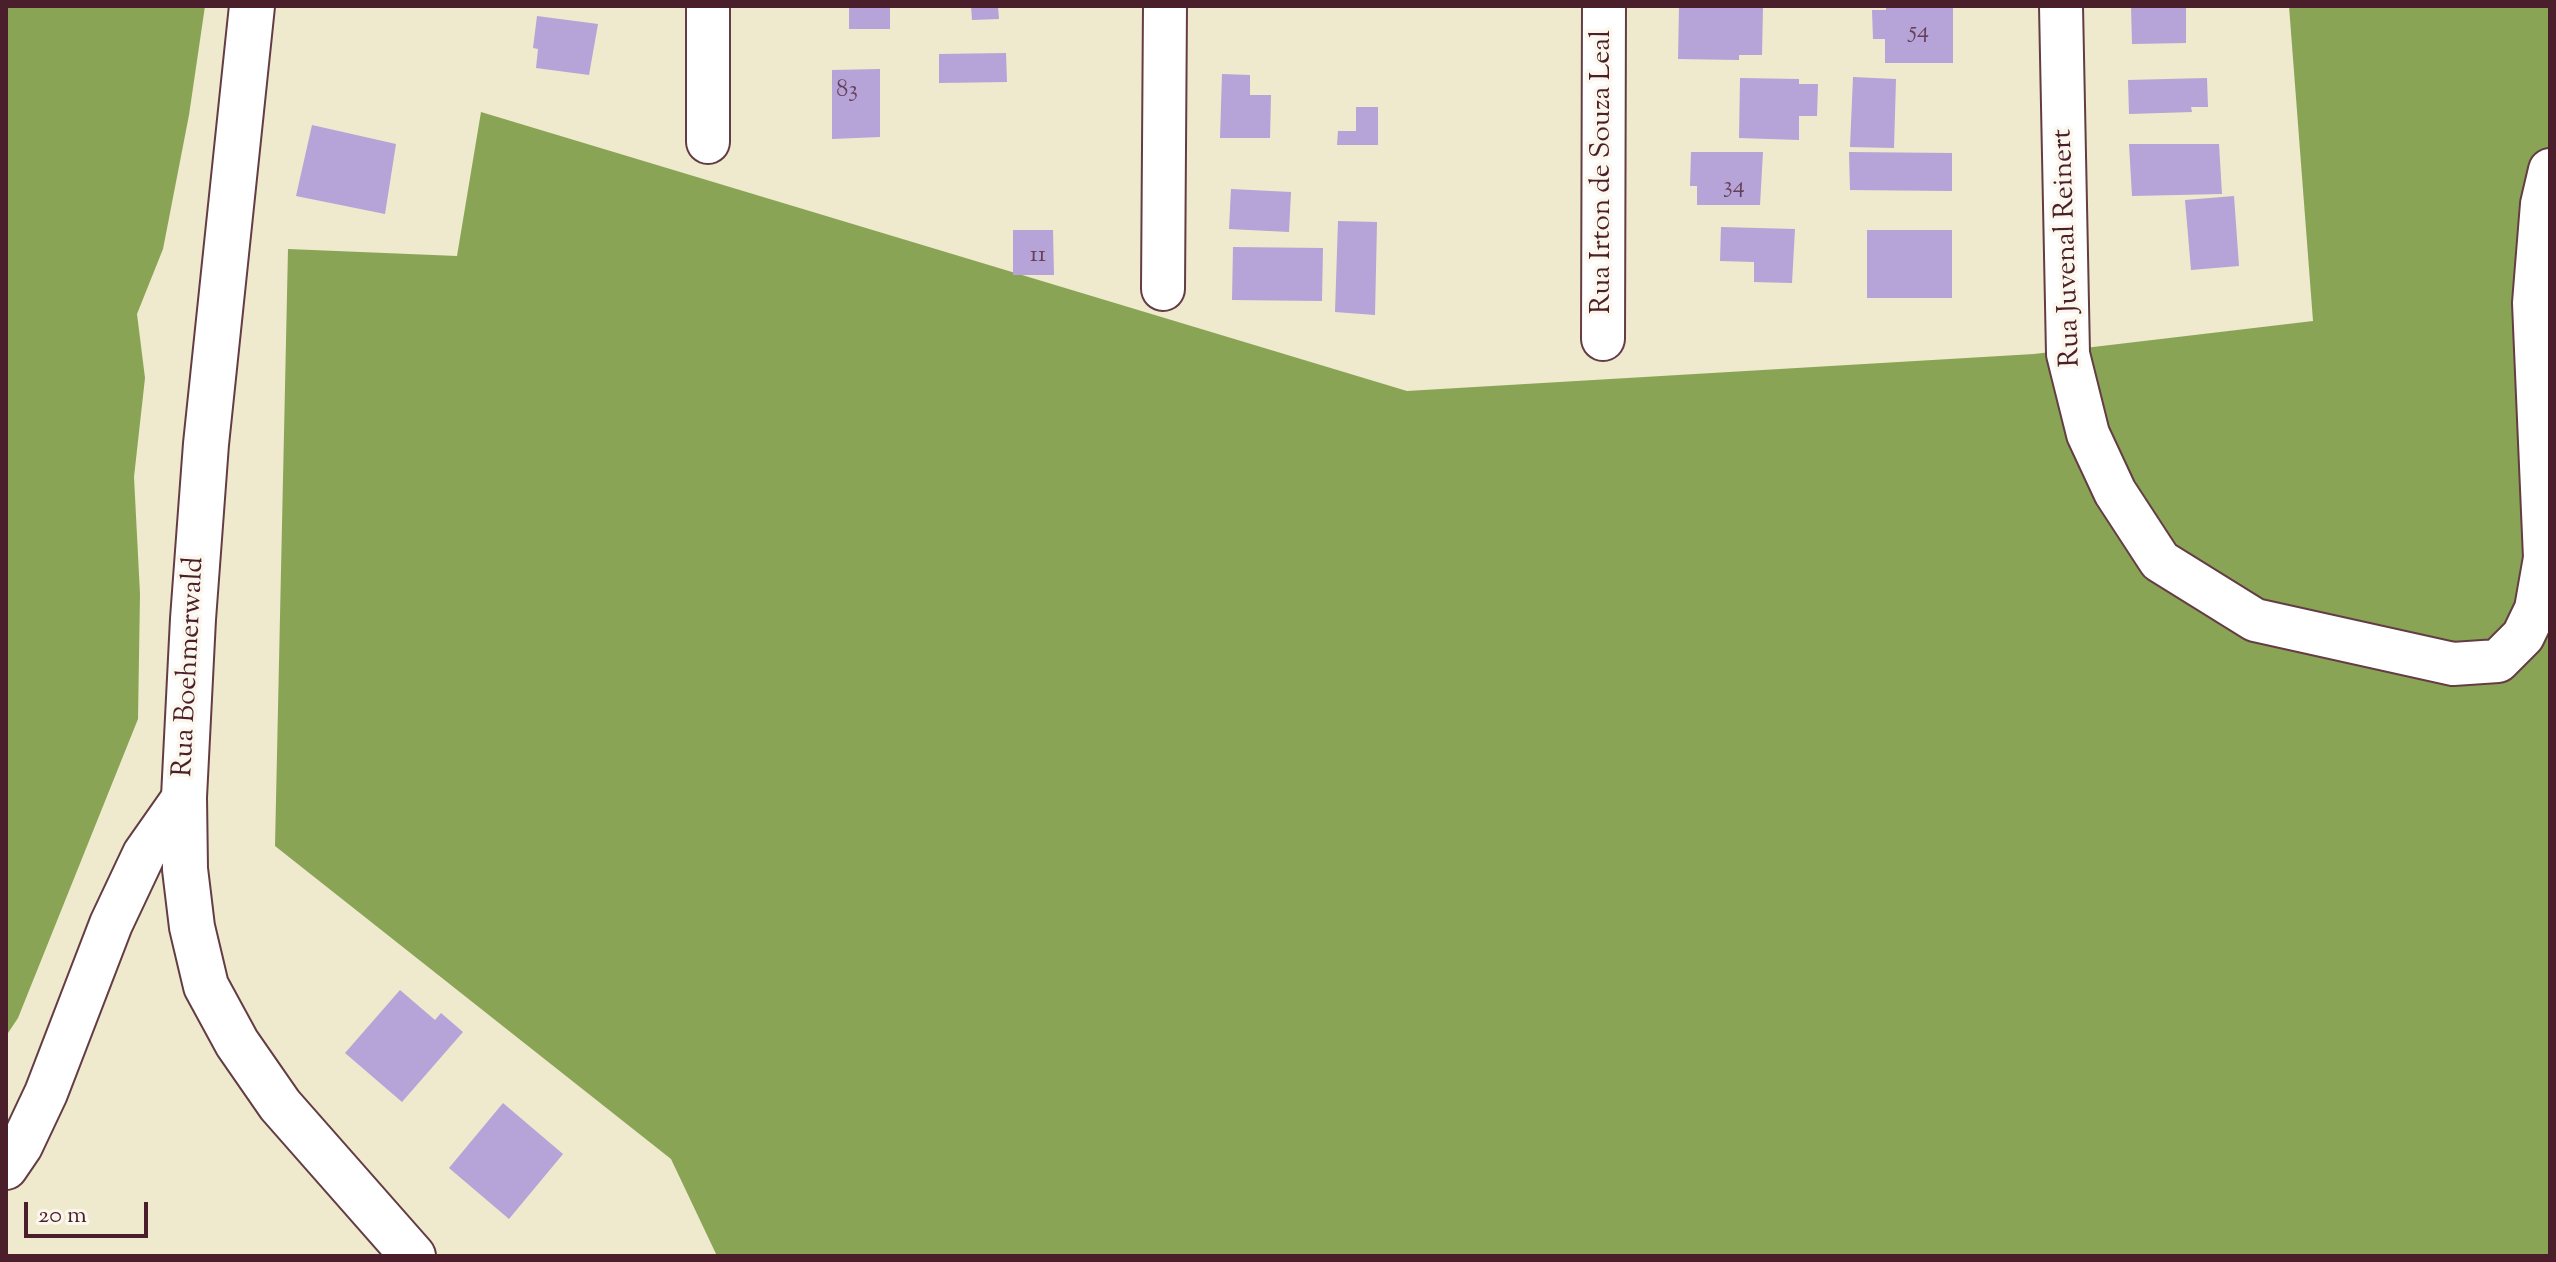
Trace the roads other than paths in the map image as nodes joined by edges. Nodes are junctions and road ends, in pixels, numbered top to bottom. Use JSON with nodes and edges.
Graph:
{"nodes":[{"id":1,"x":252,"y":6,"type":"edge"},
{"id":2,"x":708,"y":6,"type":"edge"},
{"id":3,"x":1165,"y":6,"type":"edge"},
{"id":4,"x":1604,"y":6,"type":"edge"},
{"id":5,"x":2061,"y":6,"type":"edge"},
{"id":6,"x":708,"y":142,"type":"dead end"},
{"id":7,"x":2550,"y":170,"type":"edge"},
{"id":8,"x":1163,"y":289,"type":"dead end"},
{"id":9,"x":1603,"y":339,"type":"dead end"},
{"id":10,"x":184,"y":797,"type":"junction"},
{"id":11,"x":6,"y":1168,"type":"edge"},
{"id":12,"x":413,"y":1256,"type":"edge"}],
"edges":[{"from":1,"to":10,"type":"main road","name":"Rua Boehmerwald"},
{"from":2,"to":6,"type":"street"},
{"from":3,"to":8,"type":"street"},
{"from":4,"to":9,"type":"street","name":"Rua Irton de Souza Leal"},
{"from":5,"to":7,"type":"street","name":"Rua Juvenal Reinert"},
{"from":10,"to":11,"type":"street"},
{"from":10,"to":12,"type":"main road","name":"Rua Boehmerwald"}]}
